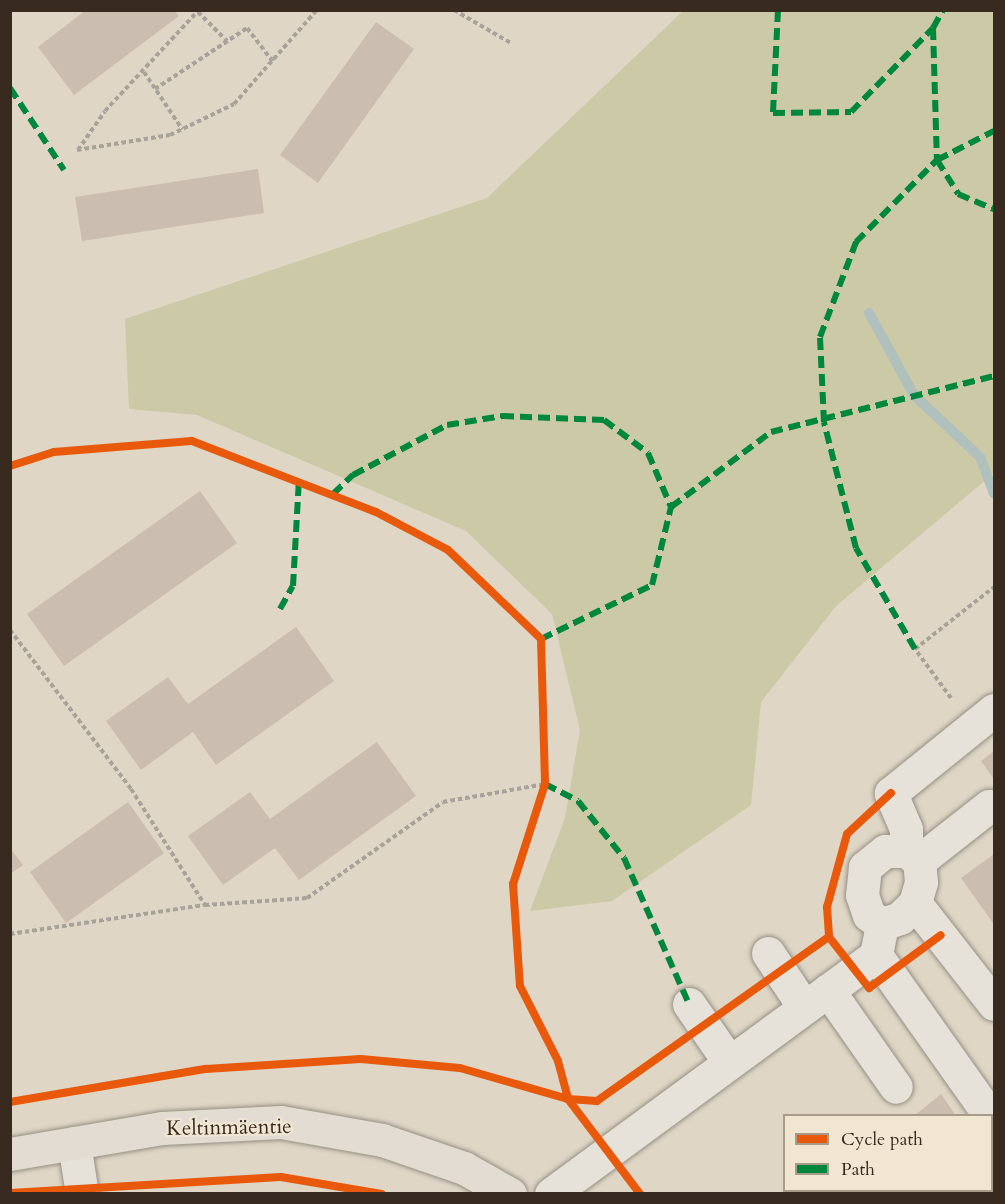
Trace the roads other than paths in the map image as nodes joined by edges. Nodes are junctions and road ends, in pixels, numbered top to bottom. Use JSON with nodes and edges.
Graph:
{"nodes":[{"id":1,"x":994,"y":710,"type":"edge"},
{"id":2,"x":989,"y":806,"type":"dead end"},
{"id":3,"x":912,"y":856,"type":"junction"},
{"id":4,"x":915,"y":903,"type":"junction"},
{"id":5,"x":882,"y":924,"type":"junction"},
{"id":6,"x":768,"y":953,"type":"dead end"},
{"id":7,"x":876,"y":955,"type":"junction"},
{"id":8,"x":816,"y":998,"type":"junction"},
{"id":9,"x":689,"y":1004,"type":"dead end"},
{"id":10,"x":994,"y":1004,"type":"edge"},
{"id":11,"x":729,"y":1062,"type":"junction"},
{"id":12,"x":896,"y":1088,"type":"dead end"},
{"id":13,"x":989,"y":1114,"type":"edge"},
{"id":14,"x":74,"y":1143,"type":"junction"},
{"id":15,"x":10,"y":1154,"type":"edge"},
{"id":16,"x":82,"y":1194,"type":"edge"},
{"id":17,"x":510,"y":1194,"type":"edge"},
{"id":18,"x":551,"y":1194,"type":"edge"}],
"edges":[{"from":1,"to":3,"type":"lane"},
{"from":2,"to":3,"type":"lane"},
{"from":3,"to":4,"type":"lane"},
{"from":3,"to":5,"type":"lane"},
{"from":4,"to":5,"type":"lane"},
{"from":4,"to":10,"type":"lane"},
{"from":5,"to":7,"type":"lane"},
{"from":6,"to":8,"type":"lane"},
{"from":7,"to":8,"type":"lane"},
{"from":7,"to":13,"type":"lane"},
{"from":8,"to":11,"type":"lane"},
{"from":8,"to":12,"type":"lane"},
{"from":9,"to":11,"type":"lane"},
{"from":11,"to":18,"type":"lane"},
{"from":14,"to":15,"type":"main road","name":"Keltinmäentie"},
{"from":14,"to":16,"type":"lane"},
{"from":14,"to":17,"type":"main road","name":"Keltinmäentie"}]}
